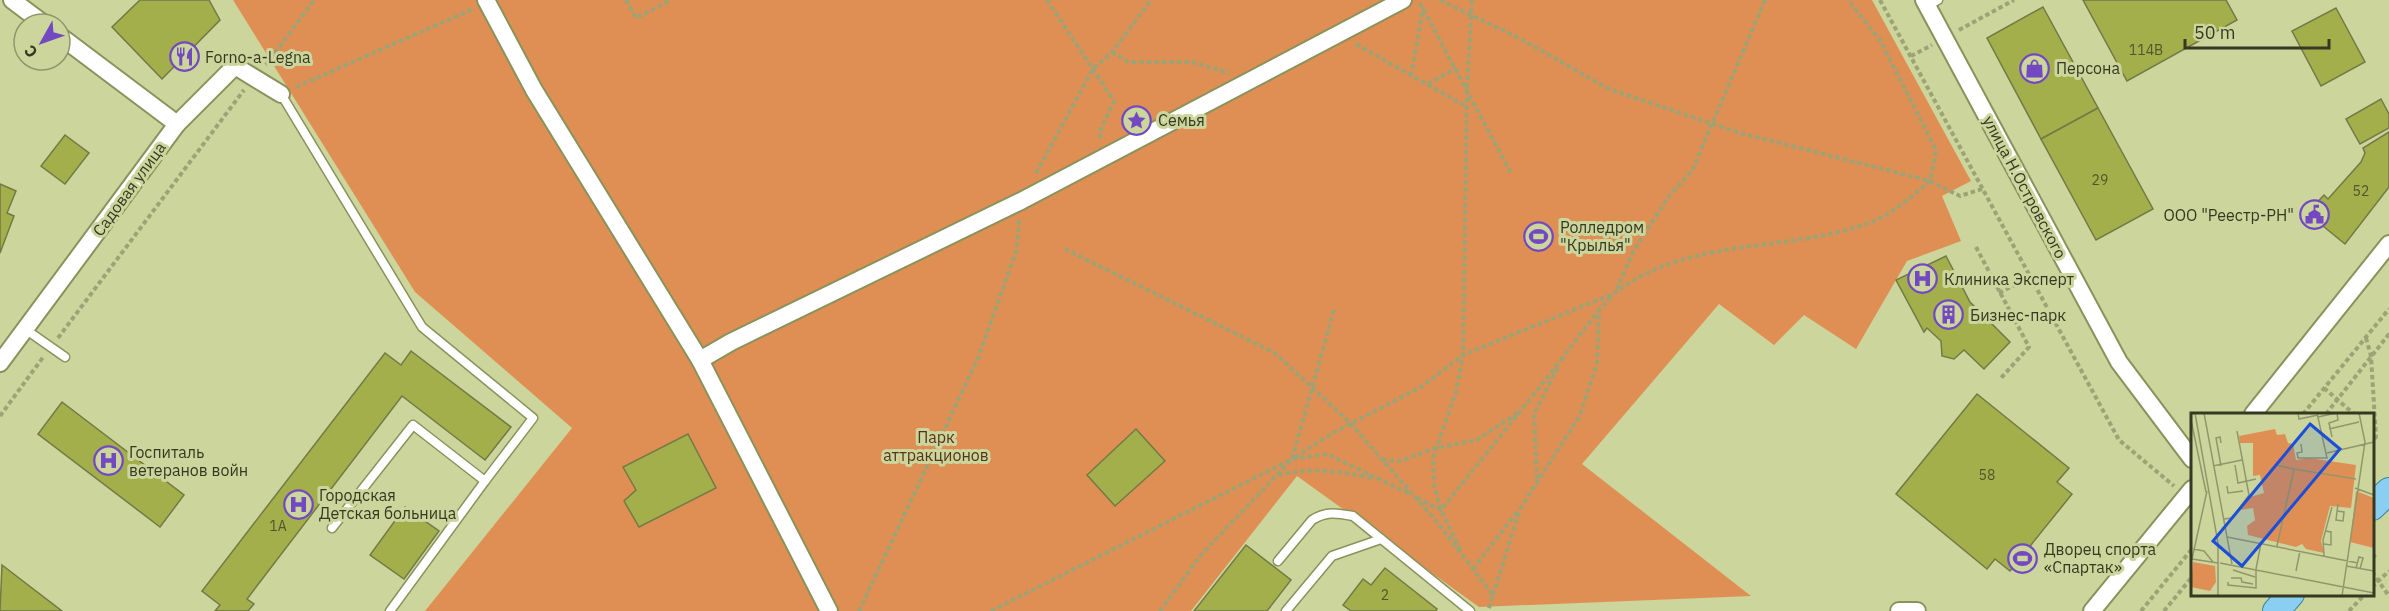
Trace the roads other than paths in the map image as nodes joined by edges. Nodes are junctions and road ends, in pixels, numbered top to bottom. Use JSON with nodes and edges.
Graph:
{"nodes":[{"id":1,"x":12,"y":0,"type":"edge"},
{"id":2,"x":1403,"y":0,"type":"edge"},
{"id":3,"x":487,"y":1,"type":"edge"},
{"id":4,"x":1930,"y":2,"type":"edge"},
{"id":5,"x":28,"y":12,"type":"edge"},
{"id":6,"x":72,"y":45,"type":"edge"},
{"id":7,"x":281,"y":94,"type":"joint"},
{"id":8,"x":177,"y":124,"type":"junction"},
{"id":9,"x":2389,"y":244,"type":"edge"},
{"id":10,"x":25,"y":329,"type":"junction"},
{"id":11,"x":65,"y":357,"type":"dead end"},
{"id":12,"x":700,"y":360,"type":"junction"},
{"id":13,"x":0,"y":363,"type":"edge"},
{"id":14,"x":2254,"y":413,"type":"edge"},
{"id":15,"x":2191,"y":456,"type":"edge"},
{"id":16,"x":484,"y":481,"type":"junction"},
{"id":17,"x":2389,"y":491,"type":"edge"},
{"id":18,"x":2189,"y":493,"type":"edge"},
{"id":19,"x":2374,"y":506,"type":"edge"},
{"id":20,"x":332,"y":528,"type":"dead end"},
{"id":21,"x":1381,"y":539,"type":"junction"},
{"id":22,"x":1278,"y":561,"type":"dead end"},
{"id":23,"x":2289,"y":596,"type":"edge"},
{"id":24,"x":390,"y":611,"type":"edge"},
{"id":25,"x":829,"y":611,"type":"edge"},
{"id":26,"x":1286,"y":611,"type":"edge"},
{"id":27,"x":1470,"y":611,"type":"edge"},
{"id":28,"x":1899,"y":611,"type":"edge"},
{"id":29,"x":1917,"y":611,"type":"edge"},
{"id":30,"x":2092,"y":611,"type":"edge"},
{"id":31,"x":2276,"y":611,"type":"edge"}],
"edges":[{"from":1,"to":5,"type":"street"},
{"from":2,"to":12,"type":"street"},
{"from":3,"to":12,"type":"street"},
{"from":4,"to":15,"type":"street","name":"улица Н.Островского"},
{"from":6,"to":8,"type":"street"},
{"from":7,"to":8,"type":"street","name":"Садовая улица"},
{"from":7,"to":16,"type":"lane"},
{"from":8,"to":10,"type":"street","name":"Садовая улица"},
{"from":9,"to":14,"type":"street"},
{"from":10,"to":11,"type":"lane"},
{"from":10,"to":13,"type":"street","name":"Садовая улица"},
{"from":12,"to":25,"type":"street"},
{"from":16,"to":20,"type":"lane"},
{"from":16,"to":24,"type":"lane"},
{"from":17,"to":19,"type":"main road"},
{"from":18,"to":30,"type":"street"},
{"from":21,"to":22,"type":"lane"},
{"from":21,"to":26,"type":"lane"},
{"from":21,"to":27,"type":"lane"},
{"from":23,"to":31,"type":"main road"},
{"from":28,"to":29,"type":"street"}]}
